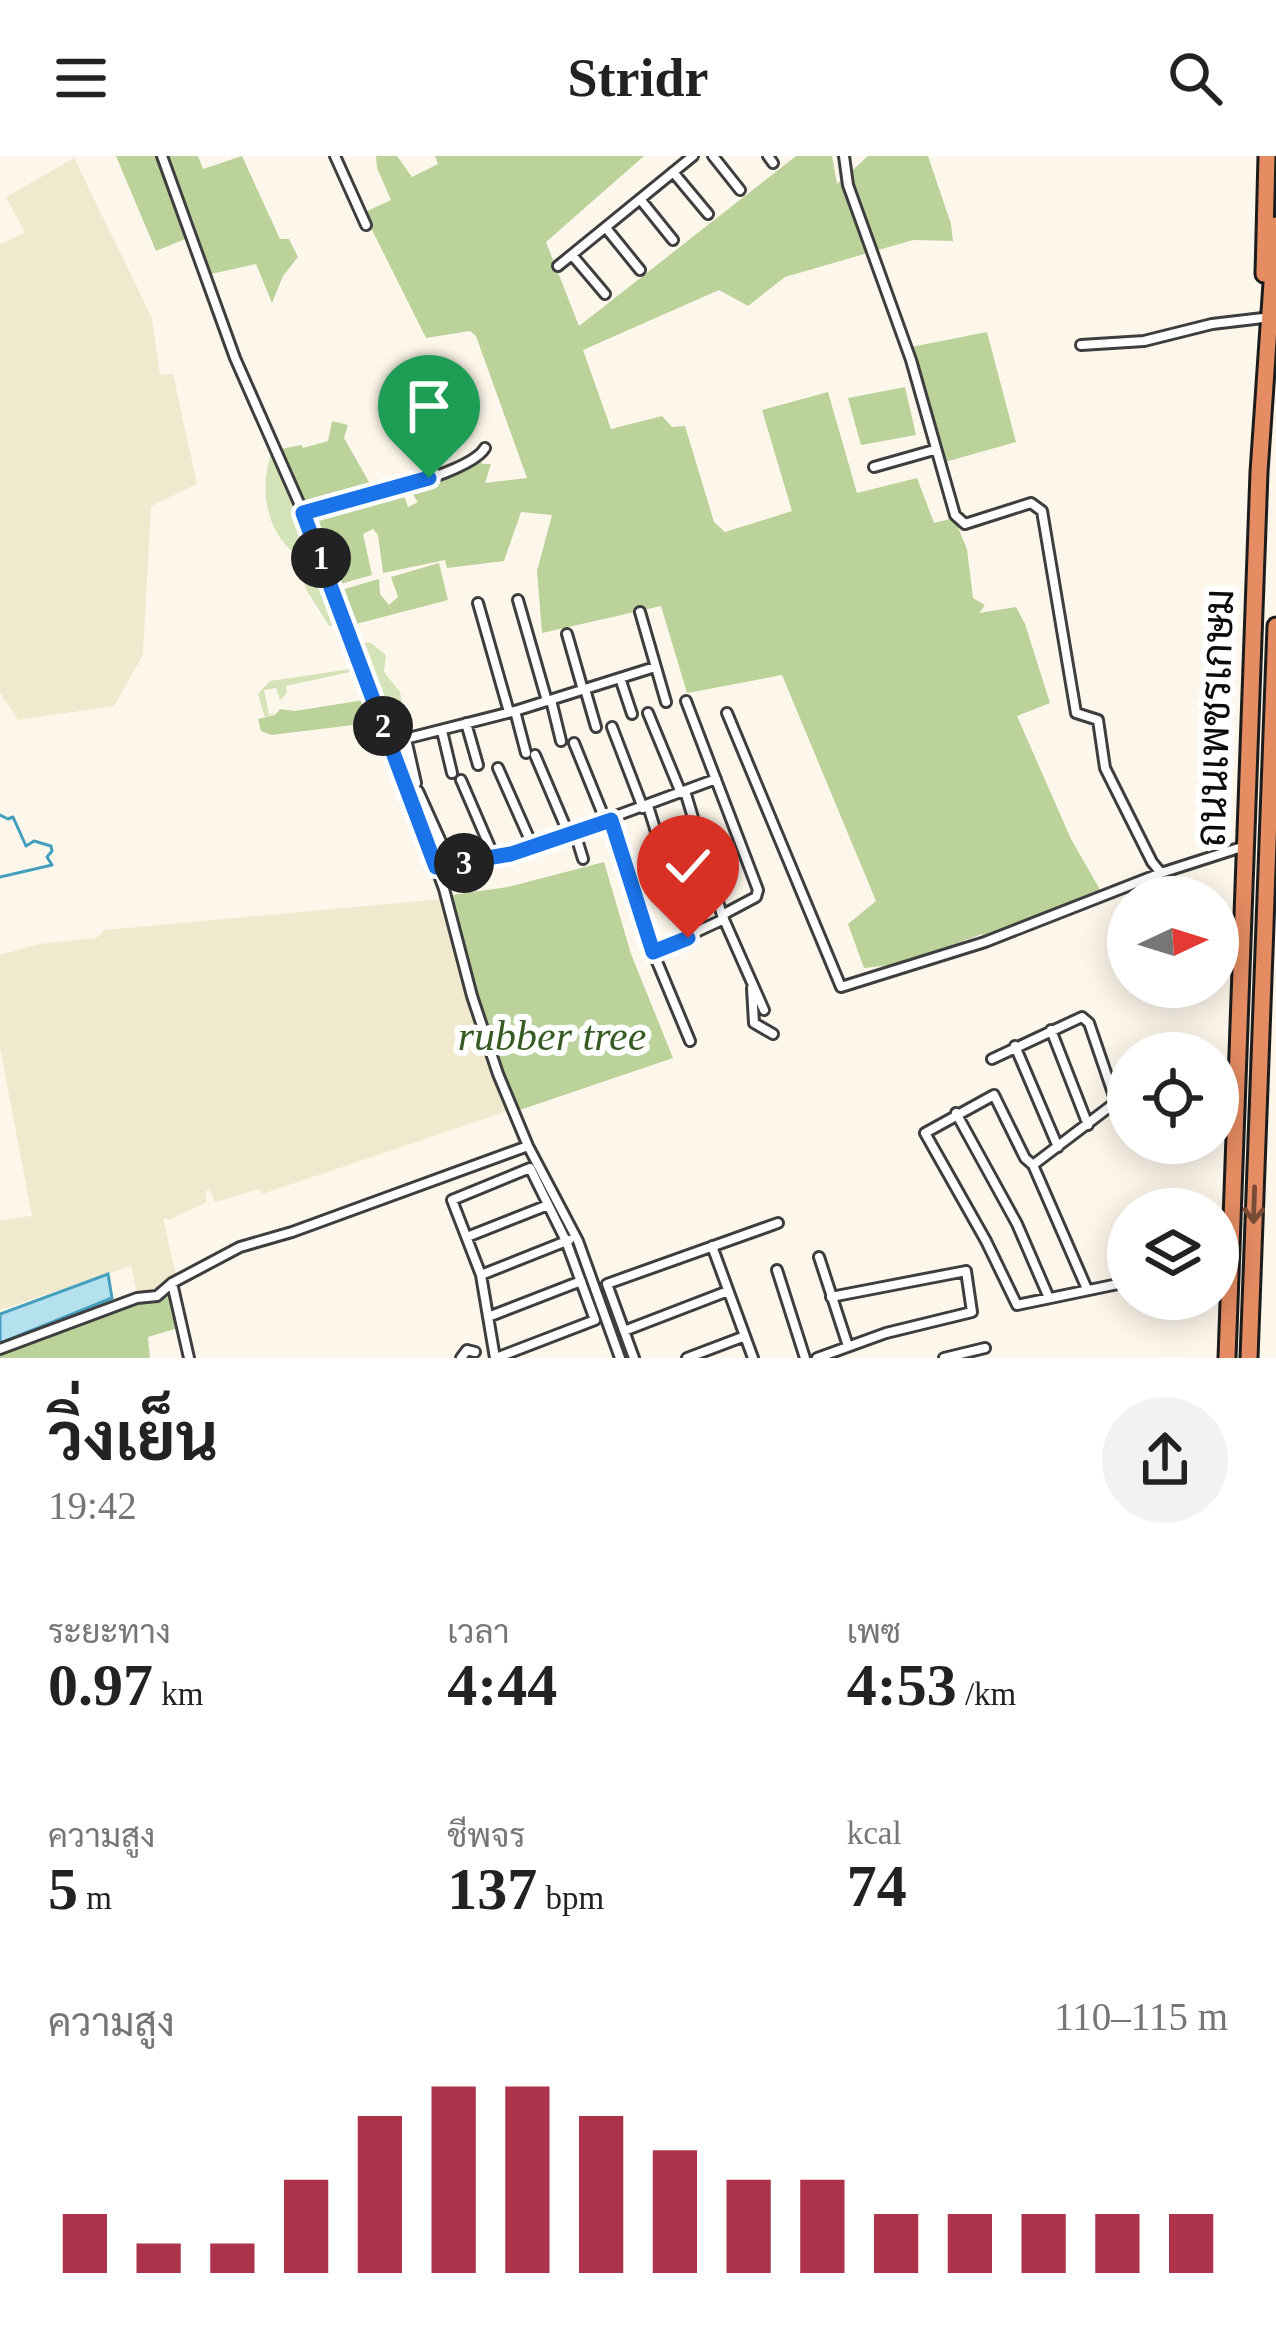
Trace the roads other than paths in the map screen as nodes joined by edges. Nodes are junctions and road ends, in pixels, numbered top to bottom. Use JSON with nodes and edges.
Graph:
{"nodes":[{"id":1,"x":162,"y":156,"type":"edge"},
{"id":2,"x":335,"y":156,"type":"edge"},
{"id":3,"x":693,"y":156,"type":"edge"},
{"id":4,"x":713,"y":156,"type":"edge"},
{"id":5,"x":844,"y":156,"type":"edge"},
{"id":6,"x":1267,"y":156,"type":"edge"},
{"id":7,"x":673,"y":172,"type":"junction"},
{"id":8,"x":740,"y":190,"type":"dead end"},
{"id":9,"x":640,"y":200,"type":"junction"},
{"id":10,"x":708,"y":214,"type":"dead end"},
{"id":11,"x":1276,"y":224,"type":"edge"},
{"id":12,"x":366,"y":225,"type":"dead end"},
{"id":13,"x":606,"y":228,"type":"junction"},
{"id":14,"x":674,"y":240,"type":"dead end"},
{"id":15,"x":1275,"y":248,"type":"edge"},
{"id":16,"x":572,"y":255,"type":"junction"},
{"id":17,"x":558,"y":266,"type":"dead end"},
{"id":18,"x":640,"y":270,"type":"dead end"},
{"id":19,"x":605,"y":294,"type":"dead end"},
{"id":20,"x":1263,"y":318,"type":"junction"},
{"id":21,"x":1082,"y":345,"type":"dead end"},
{"id":22,"x":1264,"y":379,"type":"junction"},
{"id":23,"x":484,"y":448,"type":"dead end"},
{"id":24,"x":934,"y":449,"type":"junction"},
{"id":25,"x":874,"y":467,"type":"dead end"},
{"id":26,"x":303,"y":513,"type":"junction"},
{"id":27,"x":518,"y":599,"type":"dead end"},
{"id":28,"x":478,"y":603,"type":"dead end"},
{"id":29,"x":640,"y":612,"type":"dead end"},
{"id":30,"x":1276,"y":626,"type":"edge"},
{"id":31,"x":567,"y":634,"type":"dead end"},
{"id":32,"x":655,"y":667,"type":"junction"},
{"id":33,"x":620,"y":678,"type":"junction"},
{"id":34,"x":584,"y":689,"type":"junction"},
{"id":35,"x":549,"y":700,"type":"junction"},
{"id":36,"x":686,"y":701,"type":"dead end"},
{"id":37,"x":666,"y":702,"type":"dead end"},
{"id":38,"x":512,"y":711,"type":"junction"},
{"id":39,"x":648,"y":713,"type":"dead end"},
{"id":40,"x":727,"y":713,"type":"dead end"},
{"id":41,"x":632,"y":714,"type":"dead end"},
{"id":42,"x":466,"y":723,"type":"junction"},
{"id":43,"x":612,"y":727,"type":"dead end"},
{"id":44,"x":596,"y":728,"type":"dead end"},
{"id":45,"x":442,"y":730,"type":"junction"},
{"id":46,"x":406,"y":740,"type":"junction"},
{"id":47,"x":561,"y":741,"type":"dead end"},
{"id":48,"x":389,"y":743,"type":"junction"},
{"id":49,"x":574,"y":743,"type":"dead end"},
{"id":50,"x":478,"y":765,"type":"dead end"},
{"id":51,"x":498,"y":768,"type":"dead end"},
{"id":52,"x":716,"y":779,"type":"junction"},
{"id":53,"x":683,"y":792,"type":"junction"},
{"id":54,"x":646,"y":807,"type":"junction"},
{"id":55,"x":608,"y":821,"type":"junction"},
{"id":56,"x":1272,"y":827,"type":"edge"},
{"id":57,"x":572,"y":834,"type":"junction"},
{"id":58,"x":1246,"y":846,"type":"junction"},
{"id":59,"x":532,"y":847,"type":"junction"},
{"id":60,"x":494,"y":859,"type":"junction"},
{"id":61,"x":583,"y":859,"type":"dead end"},
{"id":62,"x":457,"y":864,"type":"junction"},
{"id":63,"x":436,"y":867,"type":"junction"},
{"id":64,"x":1161,"y":873,"type":"junction"},
{"id":65,"x":723,"y":917,"type":"junction"},
{"id":66,"x":688,"y":938,"type":"junction"},
{"id":67,"x":653,"y":952,"type":"junction"},
{"id":68,"x":751,"y":980,"type":"junction"},
{"id":69,"x":764,"y":1010,"type":"dead end"},
{"id":70,"x":1051,"y":1030,"type":"junction"},
{"id":71,"x":773,"y":1034,"type":"dead end"},
{"id":72,"x":690,"y":1041,"type":"dead end"},
{"id":73,"x":1015,"y":1046,"type":"junction"},
{"id":74,"x":992,"y":1059,"type":"dead end"},
{"id":75,"x":956,"y":1113,"type":"junction"},
{"id":76,"x":1088,"y":1125,"type":"junction"},
{"id":77,"x":528,"y":1146,"type":"junction"},
{"id":78,"x":1058,"y":1147,"type":"junction"},
{"id":79,"x":1033,"y":1165,"type":"junction"},
{"id":80,"x":1227,"y":1188,"type":"edge"},
{"id":81,"x":548,"y":1205,"type":"junction"},
{"id":82,"x":778,"y":1223,"type":"dead end"},
{"id":83,"x":466,"y":1237,"type":"junction"},
{"id":84,"x":571,"y":1239,"type":"junction"},
{"id":85,"x":712,"y":1246,"type":"junction"},
{"id":86,"x":819,"y":1257,"type":"dead end"},
{"id":87,"x":777,"y":1270,"type":"dead end"},
{"id":88,"x":481,"y":1275,"type":"junction"},
{"id":89,"x":581,"y":1281,"type":"junction"},
{"id":90,"x":172,"y":1283,"type":"junction"},
{"id":91,"x":1107,"y":1285,"type":"edge"},
{"id":92,"x":1087,"y":1289,"type":"junction"},
{"id":93,"x":728,"y":1291,"type":"junction"},
{"id":94,"x":831,"y":1297,"type":"junction"},
{"id":95,"x":1049,"y":1298,"type":"junction"},
{"id":96,"x":488,"y":1317,"type":"junction"},
{"id":97,"x":1227,"y":1320,"type":"edge"},
{"id":98,"x":624,"y":1331,"type":"junction"},
{"id":99,"x":745,"y":1336,"type":"junction"},
{"id":100,"x":848,"y":1346,"type":"junction"},
{"id":101,"x":0,"y":1348,"type":"edge"},
{"id":102,"x":985,"y":1348,"type":"dead end"},
{"id":103,"x":475,"y":1352,"type":"dead end"},
{"id":104,"x":190,"y":1358,"type":"edge"},
{"id":105,"x":460,"y":1358,"type":"edge"},
{"id":106,"x":496,"y":1358,"type":"edge"},
{"id":107,"x":620,"y":1358,"type":"edge"},
{"id":108,"x":634,"y":1358,"type":"edge"},
{"id":109,"x":687,"y":1358,"type":"edge"},
{"id":110,"x":753,"y":1358,"type":"edge"},
{"id":111,"x":805,"y":1358,"type":"edge"},
{"id":112,"x":817,"y":1358,"type":"edge"},
{"id":113,"x":944,"y":1358,"type":"edge"},
{"id":114,"x":1228,"y":1358,"type":"edge"},
{"id":115,"x":1249,"y":1358,"type":"edge"}],
"edges":[{"from":1,"to":26,"type":"street"},
{"from":2,"to":12,"type":"street"},
{"from":3,"to":7,"type":"street"},
{"from":4,"to":8,"type":"street"},
{"from":5,"to":24,"type":"street"},
{"from":6,"to":20,"type":"highway"},
{"from":7,"to":9,"type":"street"},
{"from":7,"to":10,"type":"street"},
{"from":9,"to":13,"type":"street"},
{"from":9,"to":14,"type":"street"},
{"from":11,"to":15,"type":"highway","name":"ถนนเพชรเกษม"},
{"from":13,"to":16,"type":"street"},
{"from":13,"to":18,"type":"street"},
{"from":15,"to":22,"type":"highway","name":"ถนนเพชรเกษม"},
{"from":16,"to":17,"type":"street"},
{"from":16,"to":19,"type":"street"},
{"from":20,"to":21,"type":"street"},
{"from":20,"to":22,"type":"highway"},
{"from":22,"to":58,"type":"highway","name":"ถนนเพชรเกษม"},
{"from":23,"to":26,"type":"street"},
{"from":24,"to":25,"type":"street"},
{"from":24,"to":64,"type":"street"},
{"from":26,"to":48,"type":"street"},
{"from":27,"to":35,"type":"street"},
{"from":28,"to":38,"type":"street"},
{"from":29,"to":32,"type":"street"},
{"from":30,"to":56,"type":"highway","name":"ถนนเพชรเกษม"},
{"from":31,"to":34,"type":"street"},
{"from":32,"to":33,"type":"street"},
{"from":32,"to":37,"type":"street"},
{"from":33,"to":34,"type":"street"},
{"from":33,"to":41,"type":"street"},
{"from":34,"to":35,"type":"street"},
{"from":34,"to":44,"type":"street"},
{"from":35,"to":38,"type":"street"},
{"from":35,"to":47,"type":"street"},
{"from":36,"to":52,"type":"street"},
{"from":38,"to":42,"type":"street"},
{"from":38,"to":57,"type":"street"},
{"from":39,"to":53,"type":"street"},
{"from":40,"to":64,"type":"street"},
{"from":42,"to":45,"type":"street"},
{"from":42,"to":50,"type":"street"},
{"from":43,"to":54,"type":"street"},
{"from":45,"to":46,"type":"street"},
{"from":45,"to":60,"type":"street"},
{"from":46,"to":48,"type":"street"},
{"from":46,"to":62,"type":"street"},
{"from":48,"to":63,"type":"street"},
{"from":49,"to":55,"type":"street"},
{"from":51,"to":59,"type":"street"},
{"from":52,"to":53,"type":"street"},
{"from":52,"to":65,"type":"street"},
{"from":53,"to":54,"type":"street"},
{"from":53,"to":65,"type":"street"},
{"from":54,"to":55,"type":"street"},
{"from":54,"to":66,"type":"street"},
{"from":55,"to":57,"type":"street"},
{"from":55,"to":67,"type":"street"},
{"from":56,"to":115,"type":"highway","name":"ถนนเพชรเกษม","one_way":true},
{"from":57,"to":59,"type":"street"},
{"from":57,"to":61,"type":"street"},
{"from":58,"to":64,"type":"street"},
{"from":58,"to":80,"type":"highway","name":"ถนนเพชรเกษม"},
{"from":59,"to":60,"type":"street"},
{"from":60,"to":62,"type":"street"},
{"from":62,"to":63,"type":"street"},
{"from":63,"to":77,"type":"street"},
{"from":65,"to":66,"type":"street"},
{"from":65,"to":68,"type":"street"},
{"from":66,"to":67,"type":"street"},
{"from":67,"to":72,"type":"street"},
{"from":68,"to":69,"type":"street"},
{"from":68,"to":71,"type":"street"},
{"from":70,"to":73,"type":"street"},
{"from":70,"to":76,"type":"street"},
{"from":70,"to":76,"type":"street"},
{"from":73,"to":74,"type":"street"},
{"from":73,"to":78,"type":"street"},
{"from":75,"to":79,"type":"street"},
{"from":75,"to":95,"type":"street"},
{"from":75,"to":95,"type":"street"},
{"from":76,"to":78,"type":"street"},
{"from":77,"to":84,"type":"street"},
{"from":77,"to":90,"type":"street"},
{"from":78,"to":79,"type":"street"},
{"from":79,"to":92,"type":"street"},
{"from":81,"to":83,"type":"street"},
{"from":81,"to":83,"type":"street"},
{"from":81,"to":84,"type":"street"},
{"from":82,"to":85,"type":"street"},
{"from":83,"to":88,"type":"street"},
{"from":84,"to":88,"type":"street"},
{"from":84,"to":89,"type":"street"},
{"from":84,"to":107,"type":"street"},
{"from":85,"to":93,"type":"street"},
{"from":85,"to":98,"type":"street"},
{"from":86,"to":94,"type":"street"},
{"from":87,"to":111,"type":"street"},
{"from":88,"to":96,"type":"street"},
{"from":89,"to":96,"type":"street"},
{"from":89,"to":106,"type":"street"},
{"from":90,"to":101,"type":"street"},
{"from":90,"to":104,"type":"street"},
{"from":91,"to":92,"type":"street"},
{"from":92,"to":95,"type":"street"},
{"from":93,"to":98,"type":"street"},
{"from":93,"to":99,"type":"street"},
{"from":94,"to":100,"type":"street"},
{"from":94,"to":100,"type":"street"},
{"from":96,"to":106,"type":"street"},
{"from":97,"to":114,"type":"highway","name":"ถนนเพชรเกษม"},
{"from":98,"to":108,"type":"street"},
{"from":99,"to":109,"type":"street"},
{"from":99,"to":110,"type":"street"},
{"from":100,"to":112,"type":"street"},
{"from":102,"to":113,"type":"street"},
{"from":103,"to":105,"type":"street"}]}
